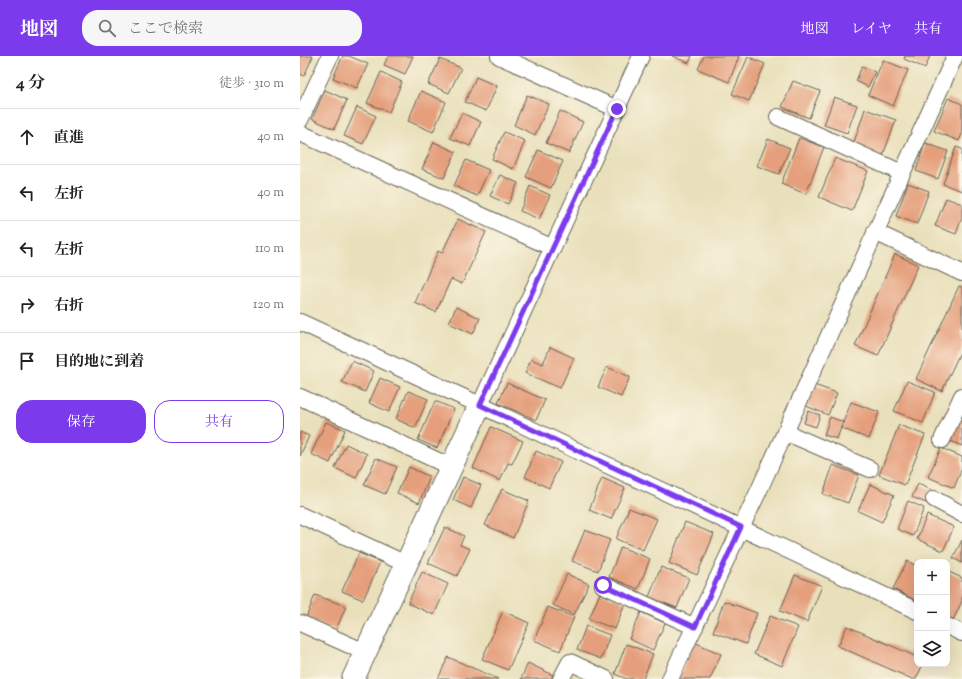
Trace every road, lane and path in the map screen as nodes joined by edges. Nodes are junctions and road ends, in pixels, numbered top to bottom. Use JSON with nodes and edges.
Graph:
{"nodes":[{"id":1,"x":330,"y":56,"type":"edge"},
{"id":2,"x":499,"y":56,"type":"edge"},
{"id":3,"x":642,"y":56,"type":"edge"},
{"id":4,"x":955,"y":56,"type":"edge"},
{"id":5,"x":617,"y":109,"type":"junction"},
{"id":6,"x":778,"y":116,"type":"dead end"},
{"id":7,"x":300,"y":120,"type":"edge"},
{"id":8,"x":300,"y":133,"type":"edge"},
{"id":9,"x":902,"y":172,"type":"junction"},
{"id":10,"x":875,"y":232,"type":"junction"},
{"id":11,"x":553,"y":248,"type":"junction"},
{"id":12,"x":960,"y":267,"type":"edge"},
{"id":13,"x":300,"y":322,"type":"edge"},
{"id":14,"x":962,"y":396,"type":"edge"},
{"id":15,"x":300,"y":397,"type":"edge"},
{"id":16,"x":480,"y":405,"type":"junction"},
{"id":17,"x":785,"y":432,"type":"junction"},
{"id":18,"x":942,"y":440,"type":"dead end"},
{"id":19,"x":451,"y":467,"type":"junction"},
{"id":20,"x":870,"y":469,"type":"dead end"},
{"id":21,"x":934,"y":499,"type":"dead end"},
{"id":22,"x":962,"y":514,"type":"edge"},
{"id":23,"x":300,"y":515,"type":"edge"},
{"id":24,"x":741,"y":527,"type":"junction"},
{"id":25,"x":406,"y":564,"type":"junction"},
{"id":26,"x":603,"y":585,"type":"dead end"},
{"id":27,"x":914,"y":610,"type":"edge"},
{"id":28,"x":300,"y":623,"type":"edge"},
{"id":29,"x":695,"y":627,"type":"junction"},
{"id":30,"x":950,"y":627,"type":"edge"},
{"id":31,"x":962,"y":633,"type":"edge"},
{"id":32,"x":365,"y":652,"type":"junction"},
{"id":33,"x":353,"y":679,"type":"edge"},
{"id":34,"x":561,"y":679,"type":"edge"},
{"id":35,"x":606,"y":679,"type":"edge"},
{"id":36,"x":670,"y":679,"type":"edge"}],
"edges":[{"from":1,"to":7,"type":"street"},
{"from":2,"to":5,"type":"street"},
{"from":3,"to":5,"type":"street"},
{"from":4,"to":9,"type":"street"},
{"from":5,"to":11,"type":"street"},
{"from":6,"to":9,"type":"street"},
{"from":8,"to":11,"type":"street"},
{"from":9,"to":10,"type":"street"},
{"from":10,"to":12,"type":"street"},
{"from":10,"to":17,"type":"street"},
{"from":11,"to":16,"type":"street"},
{"from":13,"to":16,"type":"street"},
{"from":14,"to":18,"type":"street"},
{"from":15,"to":19,"type":"street"},
{"from":16,"to":19,"type":"street"},
{"from":16,"to":24,"type":"street"},
{"from":17,"to":20,"type":"street"},
{"from":17,"to":24,"type":"street"},
{"from":19,"to":25,"type":"street"},
{"from":21,"to":22,"type":"street"},
{"from":23,"to":25,"type":"street"},
{"from":24,"to":27,"type":"street"},
{"from":24,"to":29,"type":"street"},
{"from":25,"to":32,"type":"street"},
{"from":26,"to":29,"type":"street"},
{"from":28,"to":32,"type":"street"},
{"from":29,"to":36,"type":"street"},
{"from":30,"to":31,"type":"street"},
{"from":32,"to":33,"type":"street"},
{"from":34,"to":35,"type":"street"}]}
